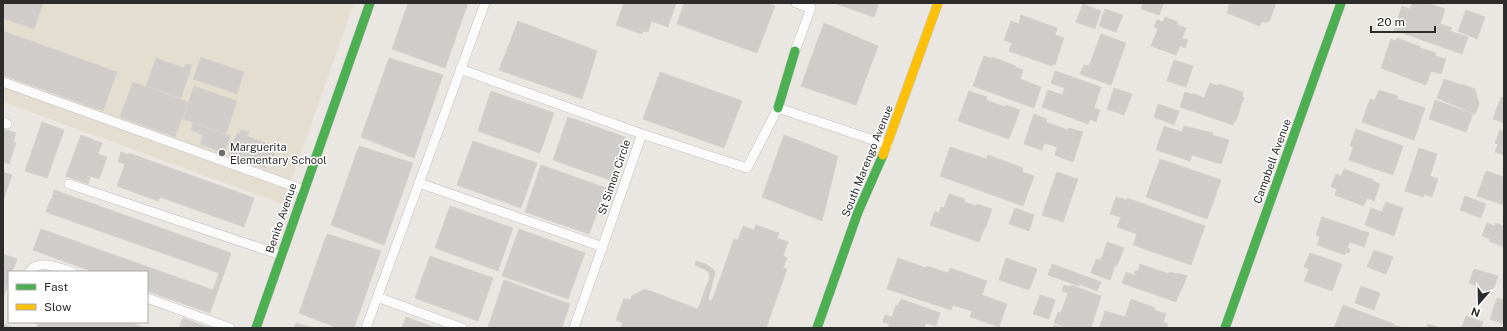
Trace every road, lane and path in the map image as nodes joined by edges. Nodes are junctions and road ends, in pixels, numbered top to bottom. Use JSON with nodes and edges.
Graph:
{"nodes":[{"id":1,"x":370,"y":3,"type":"edge"},
{"id":2,"x":484,"y":3,"type":"edge"},
{"id":3,"x":796,"y":3,"type":"edge"},
{"id":4,"x":938,"y":3,"type":"edge"},
{"id":5,"x":1340,"y":3,"type":"edge"},
{"id":6,"x":795,"y":51,"type":"joint"},
{"id":7,"x":460,"y":69,"type":"junction"},
{"id":8,"x":3,"y":82,"type":"edge"},
{"id":9,"x":778,"y":108,"type":"junction"},
{"id":10,"x":642,"y":134,"type":"junction"},
{"id":11,"x":888,"y":145,"type":"junction"},
{"id":12,"x":419,"y":183,"type":"junction"},
{"id":13,"x":69,"y":184,"type":"dead end"},
{"id":14,"x":304,"y":190,"type":"junction"},
{"id":15,"x":603,"y":247,"type":"junction"},
{"id":16,"x":281,"y":255,"type":"junction"},
{"id":17,"x":30,"y":271,"type":"edge"},
{"id":18,"x":69,"y":271,"type":"edge"},
{"id":19,"x":377,"y":297,"type":"junction"},
{"id":20,"x":148,"y":298,"type":"edge"},
{"id":21,"x":230,"y":328,"type":"edge"},
{"id":22,"x":256,"y":328,"type":"edge"},
{"id":23,"x":366,"y":328,"type":"edge"},
{"id":24,"x":462,"y":328,"type":"edge"},
{"id":25,"x":574,"y":328,"type":"edge"},
{"id":26,"x":817,"y":328,"type":"edge"},
{"id":27,"x":1225,"y":328,"type":"edge"}],
"edges":[{"from":1,"to":14,"type":"street","name":"Benito Avenue"},
{"from":2,"to":7,"type":"lane"},
{"from":3,"to":6,"type":"lane","name":"St Simon Circle"},
{"from":4,"to":11,"type":"street","name":"South Marengo Avenue"},
{"from":5,"to":27,"type":"street","name":"Campbell Avenue"},
{"from":6,"to":9,"type":"street","name":"St Simon Circle"},
{"from":7,"to":10,"type":"lane"},
{"from":7,"to":12,"type":"lane"},
{"from":8,"to":14,"type":"lane"},
{"from":9,"to":10,"type":"lane","name":"St Simon Circle"},
{"from":9,"to":11,"type":"lane"},
{"from":10,"to":15,"type":"lane","name":"St Simon Circle"},
{"from":11,"to":26,"type":"street","name":"South Marengo Avenue"},
{"from":12,"to":15,"type":"lane"},
{"from":12,"to":19,"type":"lane"},
{"from":13,"to":16,"type":"lane"},
{"from":14,"to":16,"type":"street","name":"Benito Avenue"},
{"from":15,"to":25,"type":"lane","name":"St Simon Circle"},
{"from":16,"to":22,"type":"street","name":"Benito Avenue"},
{"from":17,"to":18,"type":"lane"},
{"from":19,"to":23,"type":"lane"},
{"from":19,"to":24,"type":"lane"},
{"from":20,"to":21,"type":"lane"}]}
